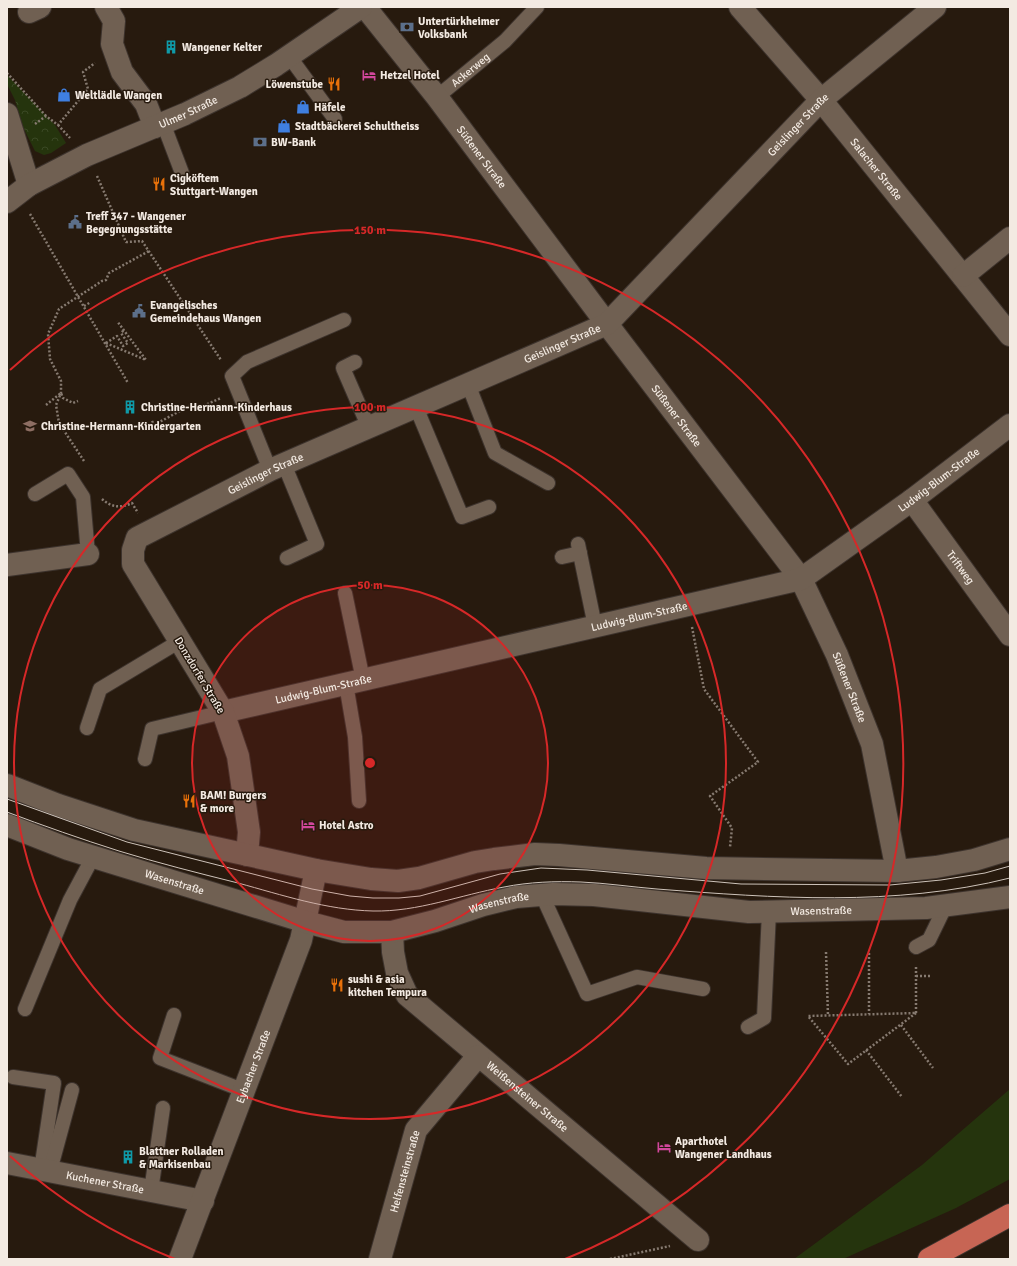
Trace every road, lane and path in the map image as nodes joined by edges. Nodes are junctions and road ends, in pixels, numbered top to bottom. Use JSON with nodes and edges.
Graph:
{"nodes":[{"id":1,"x":106,"y":7,"type":"edge"},
{"id":2,"x":361,"y":7,"type":"edge"},
{"id":3,"x":365,"y":7,"type":"edge"},
{"id":4,"x":537,"y":7,"type":"edge"},
{"id":5,"x":740,"y":7,"type":"edge"},
{"id":6,"x":935,"y":7,"type":"edge"},
{"id":7,"x":112,"y":44,"type":"junction"},
{"id":8,"x":289,"y":56,"type":"junction"},
{"id":9,"x":7,"y":73,"type":"edge"},
{"id":10,"x":437,"y":97,"type":"junction"},
{"id":11,"x":821,"y":100,"type":"junction"},
{"id":12,"x":7,"y":114,"type":"edge"},
{"id":13,"x":46,"y":116,"type":"junction"},
{"id":14,"x":335,"y":119,"type":"dead end"},
{"id":15,"x":58,"y":125,"type":"junction"},
{"id":16,"x":159,"y":125,"type":"junction"},
{"id":17,"x":15,"y":138,"type":"junction"},
{"id":18,"x":87,"y":155,"type":"junction"},
{"id":19,"x":182,"y":173,"type":"dead end"},
{"id":20,"x":18,"y":193,"type":"edge"},
{"id":21,"x":1010,"y":238,"type":"edge"},
{"id":22,"x":149,"y":251,"type":"junction"},
{"id":23,"x":137,"y":259,"type":"junction"},
{"id":24,"x":139,"y":263,"type":"dead end"},
{"id":25,"x":963,"y":276,"type":"junction"},
{"id":26,"x":77,"y":296,"type":"junction"},
{"id":27,"x":91,"y":302,"type":"dead end"},
{"id":28,"x":84,"y":306,"type":"junction"},
{"id":29,"x":117,"y":320,"type":"dead end"},
{"id":30,"x":344,"y":320,"type":"dead end"},
{"id":31,"x":607,"y":324,"type":"junction"},
{"id":32,"x":124,"y":330,"type":"junction"},
{"id":33,"x":1010,"y":335,"type":"edge"},
{"id":34,"x":105,"y":343,"type":"junction"},
{"id":35,"x":355,"y":362,"type":"dead end"},
{"id":36,"x":232,"y":376,"type":"junction"},
{"id":37,"x":128,"y":383,"type":"dead end"},
{"id":38,"x":468,"y":384,"type":"junction"},
{"id":39,"x":238,"y":391,"type":"junction"},
{"id":40,"x":61,"y":393,"type":"junction"},
{"id":41,"x":78,"y":401,"type":"dead end"},
{"id":42,"x":46,"y":405,"type":"dead end"},
{"id":43,"x":416,"y":407,"type":"junction"},
{"id":44,"x":152,"y":421,"type":"dead end"},
{"id":45,"x":1010,"y":425,"type":"edge"},
{"id":46,"x":369,"y":428,"type":"junction"},
{"id":47,"x":87,"y":467,"type":"dead end"},
{"id":48,"x":277,"y":468,"type":"junction"},
{"id":49,"x":548,"y":483,"type":"dead end"},
{"id":50,"x":35,"y":494,"type":"dead end"},
{"id":51,"x":98,"y":496,"type":"dead end"},
{"id":52,"x":912,"y":500,"type":"junction"},
{"id":53,"x":489,"y":507,"type":"dead end"},
{"id":54,"x":149,"y":532,"type":"junction"},
{"id":55,"x":132,"y":550,"type":"joint"},
{"id":56,"x":88,"y":554,"type":"joint"},
{"id":57,"x":562,"y":557,"type":"dead end"},
{"id":58,"x":287,"y":558,"type":"dead end"},
{"id":59,"x":7,"y":565,"type":"edge"},
{"id":60,"x":801,"y":579,"type":"junction"},
{"id":61,"x":345,"y":593,"type":"dead end"},
{"id":62,"x":688,"y":605,"type":"junction"},
{"id":63,"x":595,"y":626,"type":"junction"},
{"id":64,"x":1010,"y":634,"type":"edge"},
{"id":65,"x":180,"y":641,"type":"junction"},
{"id":66,"x":354,"y":682,"type":"junction"},
{"id":67,"x":223,"y":712,"type":"junction"},
{"id":68,"x":87,"y":728,"type":"dead end"},
{"id":69,"x":145,"y":759,"type":"dead end"},
{"id":70,"x":7,"y":785,"type":"edge"},
{"id":71,"x":359,"y":801,"type":"dead end"},
{"id":72,"x":7,"y":826,"type":"edge"},
{"id":73,"x":1010,"y":849,"type":"edge"},
{"id":74,"x":246,"y":855,"type":"junction"},
{"id":75,"x":93,"y":856,"type":"junction"},
{"id":76,"x":729,"y":868,"type":"junction"},
{"id":77,"x":316,"y":870,"type":"junction"},
{"id":78,"x":897,"y":871,"type":"junction"},
{"id":79,"x":542,"y":895,"type":"junction"},
{"id":80,"x":1010,"y":897,"type":"edge"},
{"id":81,"x":946,"y":905,"type":"junction"},
{"id":82,"x":769,"y":912,"type":"junction"},
{"id":83,"x":306,"y":922,"type":"junction"},
{"id":84,"x":392,"y":932,"type":"junction"},
{"id":85,"x":916,"y":947,"type":"joint"},
{"id":86,"x":826,"y":952,"type":"dead end"},
{"id":87,"x":869,"y":953,"type":"dead end"},
{"id":88,"x":916,"y":976,"type":"junction"},
{"id":89,"x":932,"y":976,"type":"dead end"},
{"id":90,"x":703,"y":989,"type":"dead end"},
{"id":91,"x":24,"y":1008,"type":"dead end"},
{"id":92,"x":916,"y":1013,"type":"junction"},
{"id":93,"x":174,"y":1015,"type":"dead end"},
{"id":94,"x":869,"y":1015,"type":"junction"},
{"id":95,"x":828,"y":1016,"type":"junction"},
{"id":96,"x":901,"y":1025,"type":"junction"},
{"id":97,"x":748,"y":1027,"type":"dead end"},
{"id":98,"x":866,"y":1050,"type":"junction"},
{"id":99,"x":478,"y":1056,"type":"junction"},
{"id":100,"x":933,"y":1068,"type":"dead end"},
{"id":101,"x":13,"y":1077,"type":"dead end"},
{"id":102,"x":72,"y":1090,"type":"dead end"},
{"id":103,"x":245,"y":1091,"type":"junction"},
{"id":104,"x":902,"y":1097,"type":"dead end"},
{"id":105,"x":163,"y":1108,"type":"dead end"},
{"id":106,"x":7,"y":1164,"type":"edge"},
{"id":107,"x":45,"y":1171,"type":"junction"},
{"id":108,"x":151,"y":1191,"type":"junction"},
{"id":109,"x":203,"y":1201,"type":"junction"},
{"id":110,"x":1010,"y":1215,"type":"edge"},
{"id":111,"x":698,"y":1240,"type":"joint"},
{"id":112,"x":180,"y":1259,"type":"edge"},
{"id":113,"x":380,"y":1259,"type":"edge"},
{"id":114,"x":610,"y":1259,"type":"edge"},
{"id":115,"x":929,"y":1259,"type":"edge"}],
"edges":[{"from":1,"to":7,"type":"street"},
{"from":2,"to":8,"type":"street","name":"Ulmer Straße"},
{"from":3,"to":10,"type":"street","name":"Süßener Straße"},
{"from":4,"to":10,"type":"lane","name":"Ackerweg"},
{"from":5,"to":11,"type":"street","name":"Salacher Straße"},
{"from":6,"to":11,"type":"street","name":"Geislinger Straße"},
{"from":7,"to":15,"type":"path"},
{"from":7,"to":16,"type":"street"},
{"from":8,"to":14,"type":"lane"},
{"from":8,"to":16,"type":"street","name":"Ulmer Straße"},
{"from":9,"to":13,"type":"path"},
{"from":10,"to":31,"type":"street","name":"Süßener Straße"},
{"from":11,"to":25,"type":"street","name":"Salacher Straße"},
{"from":11,"to":31,"type":"street","name":"Geislinger Straße"},
{"from":12,"to":17,"type":"street"},
{"from":13,"to":15,"type":"path"},
{"from":13,"to":17,"type":"path"},
{"from":15,"to":18,"type":"path"},
{"from":16,"to":18,"type":"street","name":"Ulmer Straße"},
{"from":16,"to":19,"type":"lane"},
{"from":17,"to":20,"type":"street"},
{"from":18,"to":20,"type":"street","name":"Ulmer Straße"},
{"from":18,"to":22,"type":"path"},
{"from":20,"to":26,"type":"path"},
{"from":21,"to":25,"type":"street"},
{"from":22,"to":23,"type":"path"},
{"from":22,"to":36,"type":"path"},
{"from":23,"to":24,"type":"path"},
{"from":23,"to":26,"type":"path"},
{"from":25,"to":33,"type":"street","name":"Salacher Straße"},
{"from":26,"to":28,"type":"path"},
{"from":26,"to":40,"type":"path"},
{"from":27,"to":28,"type":"path"},
{"from":28,"to":34,"type":"path"},
{"from":29,"to":32,"type":"path"},
{"from":30,"to":36,"type":"lane"},
{"from":31,"to":38,"type":"street","name":"Geislinger Straße"},
{"from":31,"to":60,"type":"street","name":"Süßener Straße"},
{"from":32,"to":34,"type":"path"},
{"from":32,"to":34,"type":"path"},
{"from":34,"to":37,"type":"path"},
{"from":35,"to":46,"type":"lane"},
{"from":36,"to":39,"type":"lane"},
{"from":38,"to":43,"type":"street","name":"Geislinger Straße"},
{"from":38,"to":49,"type":"lane"},
{"from":39,"to":44,"type":"path"},
{"from":39,"to":48,"type":"lane"},
{"from":40,"to":41,"type":"path"},
{"from":40,"to":42,"type":"path"},
{"from":40,"to":47,"type":"path"},
{"from":43,"to":46,"type":"street","name":"Geislinger Straße"},
{"from":43,"to":53,"type":"lane"},
{"from":45,"to":52,"type":"street","name":"Ludwig-Blum-Straße"},
{"from":46,"to":48,"type":"street","name":"Geislinger Straße"},
{"from":48,"to":54,"type":"street","name":"Geislinger Straße"},
{"from":48,"to":58,"type":"lane"},
{"from":50,"to":56,"type":"lane"},
{"from":51,"to":54,"type":"path"},
{"from":52,"to":60,"type":"street","name":"Ludwig-Blum-Straße"},
{"from":52,"to":64,"type":"street","name":"Triftweg"},
{"from":54,"to":55,"type":"street","name":"Geislinger Straße"},
{"from":55,"to":65,"type":"street","name":"Donzdorfer Straße"},
{"from":56,"to":59,"type":"street"},
{"from":57,"to":63,"type":"lane"},
{"from":60,"to":62,"type":"street","name":"Ludwig-Blum-Straße"},
{"from":60,"to":78,"type":"street","name":"Süßener Straße"},
{"from":61,"to":66,"type":"lane"},
{"from":62,"to":63,"type":"street","name":"Ludwig-Blum-Straße"},
{"from":62,"to":76,"type":"path"},
{"from":63,"to":66,"type":"street","name":"Ludwig-Blum-Straße"},
{"from":65,"to":67,"type":"street","name":"Donzdorfer Straße"},
{"from":65,"to":68,"type":"lane"},
{"from":66,"to":67,"type":"street","name":"Ludwig-Blum-Straße"},
{"from":66,"to":71,"type":"lane"},
{"from":67,"to":69,"type":"lane"},
{"from":67,"to":74,"type":"street","name":"Donzdorfer Straße"},
{"from":70,"to":74,"type":"street"},
{"from":72,"to":75,"type":"street","name":"Wasenstraße"},
{"from":73,"to":78,"type":"street"},
{"from":74,"to":77,"type":"street"},
{"from":75,"to":83,"type":"street","name":"Wasenstraße"},
{"from":75,"to":91,"type":"lane"},
{"from":76,"to":77,"type":"street"},
{"from":76,"to":78,"type":"street"},
{"from":77,"to":83,"type":"street","name":"Eybacher Straße"},
{"from":79,"to":82,"type":"street","name":"Wasenstraße"},
{"from":79,"to":84,"type":"street","name":"Wasenstraße"},
{"from":79,"to":90,"type":"lane"},
{"from":80,"to":81,"type":"street","name":"Wasenstraße"},
{"from":81,"to":82,"type":"street","name":"Wasenstraße"},
{"from":81,"to":85,"type":"lane"},
{"from":82,"to":97,"type":"lane"},
{"from":83,"to":84,"type":"street","name":"Wasenstraße"},
{"from":83,"to":103,"type":"street","name":"Eybacher Straße"},
{"from":84,"to":99,"type":"street","name":"Weißensteiner Straße"},
{"from":85,"to":88,"type":"path"},
{"from":86,"to":95,"type":"path"},
{"from":87,"to":94,"type":"path"},
{"from":88,"to":89,"type":"path"},
{"from":88,"to":92,"type":"path"},
{"from":92,"to":94,"type":"path"},
{"from":92,"to":96,"type":"path"},
{"from":93,"to":103,"type":"lane"},
{"from":94,"to":95,"type":"path"},
{"from":95,"to":98,"type":"path"},
{"from":96,"to":98,"type":"path"},
{"from":96,"to":100,"type":"path"},
{"from":98,"to":104,"type":"path"},
{"from":99,"to":111,"type":"street","name":"Weißensteiner Straße"},
{"from":99,"to":113,"type":"street","name":"Helfensteinstraße"},
{"from":101,"to":107,"type":"lane"},
{"from":102,"to":107,"type":"lane"},
{"from":103,"to":109,"type":"street","name":"Eybacher Straße"},
{"from":105,"to":108,"type":"lane"},
{"from":106,"to":107,"type":"street","name":"Kuchener Straße"},
{"from":107,"to":108,"type":"street","name":"Kuchener Straße"},
{"from":108,"to":109,"type":"street","name":"Kuchener Straße"},
{"from":109,"to":112,"type":"street","name":"Eybacher Straße"},
{"from":110,"to":115,"type":"highway"},
{"from":111,"to":114,"type":"path"}]}
